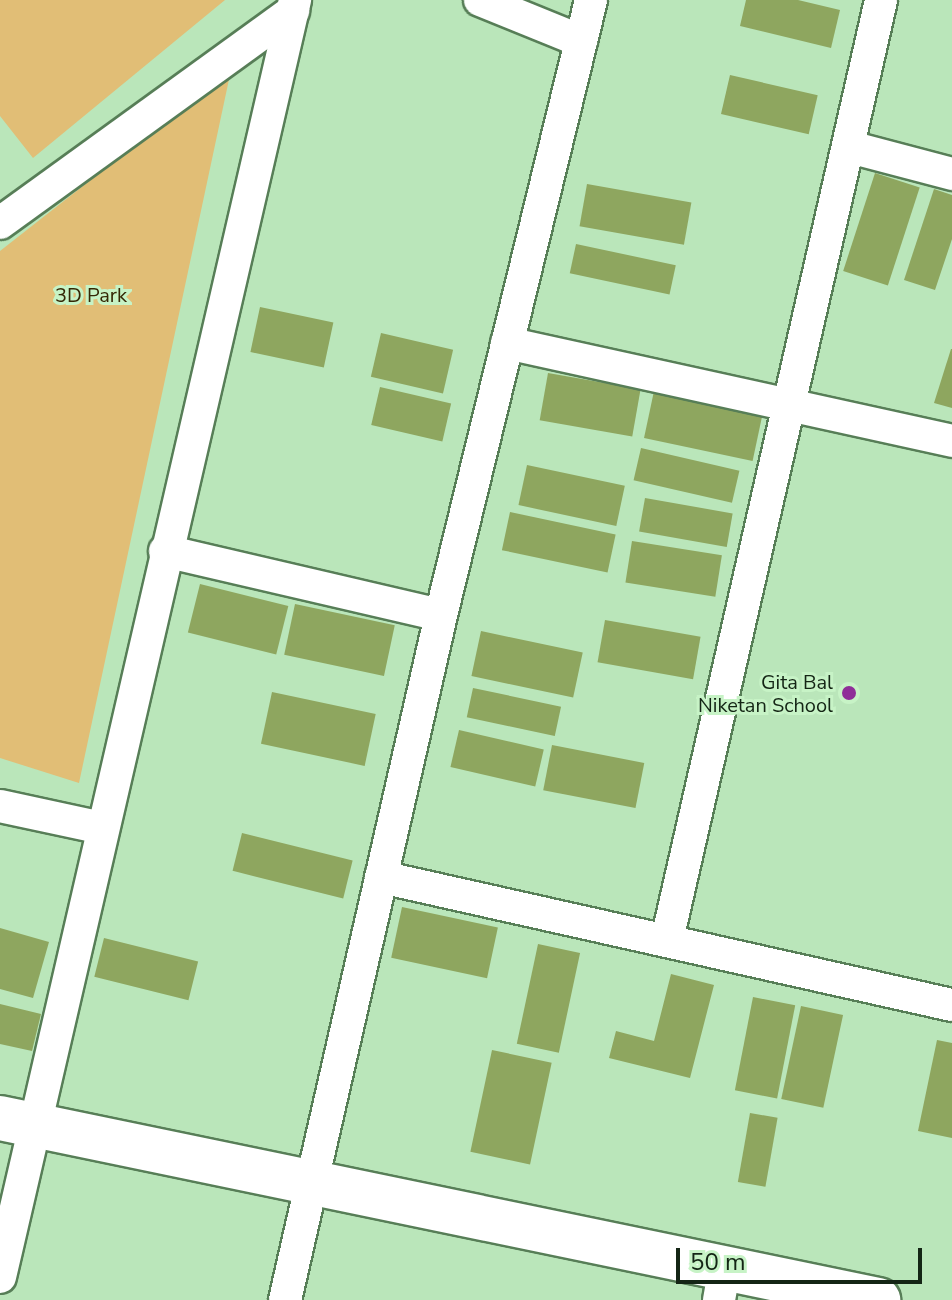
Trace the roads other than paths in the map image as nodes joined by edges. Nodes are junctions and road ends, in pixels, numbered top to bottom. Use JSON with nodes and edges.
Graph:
{"nodes":[{"id":1,"x":480,"y":0,"type":"edge"},
{"id":2,"x":591,"y":0,"type":"edge"},
{"id":3,"x":881,"y":0,"type":"edge"},
{"id":4,"x":294,"y":6,"type":"edge"},
{"id":5,"x":581,"y":41,"type":"junction"},
{"id":6,"x":850,"y":147,"type":"junction"},
{"id":7,"x":952,"y":174,"type":"edge"},
{"id":8,"x":4,"y":211,"type":"edge"},
{"id":9,"x":507,"y":343,"type":"junction"},
{"id":10,"x":791,"y":404,"type":"junction"},
{"id":11,"x":952,"y":441,"type":"edge"},
{"id":12,"x":165,"y":551,"type":"junction"},
{"id":13,"x":441,"y":615,"type":"junction"},
{"id":14,"x":0,"y":806,"type":"edge"},
{"id":15,"x":102,"y":828,"type":"junction"},
{"id":16,"x":381,"y":877,"type":"junction"},
{"id":17,"x":667,"y":940,"type":"junction"},
{"id":18,"x":952,"y":1005,"type":"edge"},
{"id":19,"x":15,"y":1122,"type":"edge"},
{"id":20,"x":311,"y":1181,"type":"junction"},
{"id":21,"x":0,"y":1277,"type":"edge"},
{"id":22,"x":722,"y":1283,"type":"edge"},
{"id":23,"x":285,"y":1300,"type":"edge"},
{"id":24,"x":878,"y":1300,"type":"edge"}],
"edges":[{"from":1,"to":5,"type":"street"},
{"from":2,"to":5,"type":"street"},
{"from":3,"to":6,"type":"street"},
{"from":4,"to":8,"type":"street"},
{"from":4,"to":12,"type":"street"},
{"from":5,"to":9,"type":"street"},
{"from":6,"to":7,"type":"street"},
{"from":6,"to":10,"type":"street"},
{"from":9,"to":10,"type":"street"},
{"from":9,"to":13,"type":"street"},
{"from":10,"to":11,"type":"street"},
{"from":10,"to":17,"type":"street"},
{"from":12,"to":13,"type":"street"},
{"from":12,"to":15,"type":"street"},
{"from":13,"to":16,"type":"street"},
{"from":14,"to":15,"type":"street"},
{"from":15,"to":19,"type":"street"},
{"from":16,"to":17,"type":"street"},
{"from":16,"to":20,"type":"street"},
{"from":17,"to":18,"type":"street"},
{"from":19,"to":20,"type":"street"},
{"from":19,"to":21,"type":"street"},
{"from":20,"to":22,"type":"street"},
{"from":20,"to":23,"type":"street"},
{"from":22,"to":24,"type":"street"}]}
